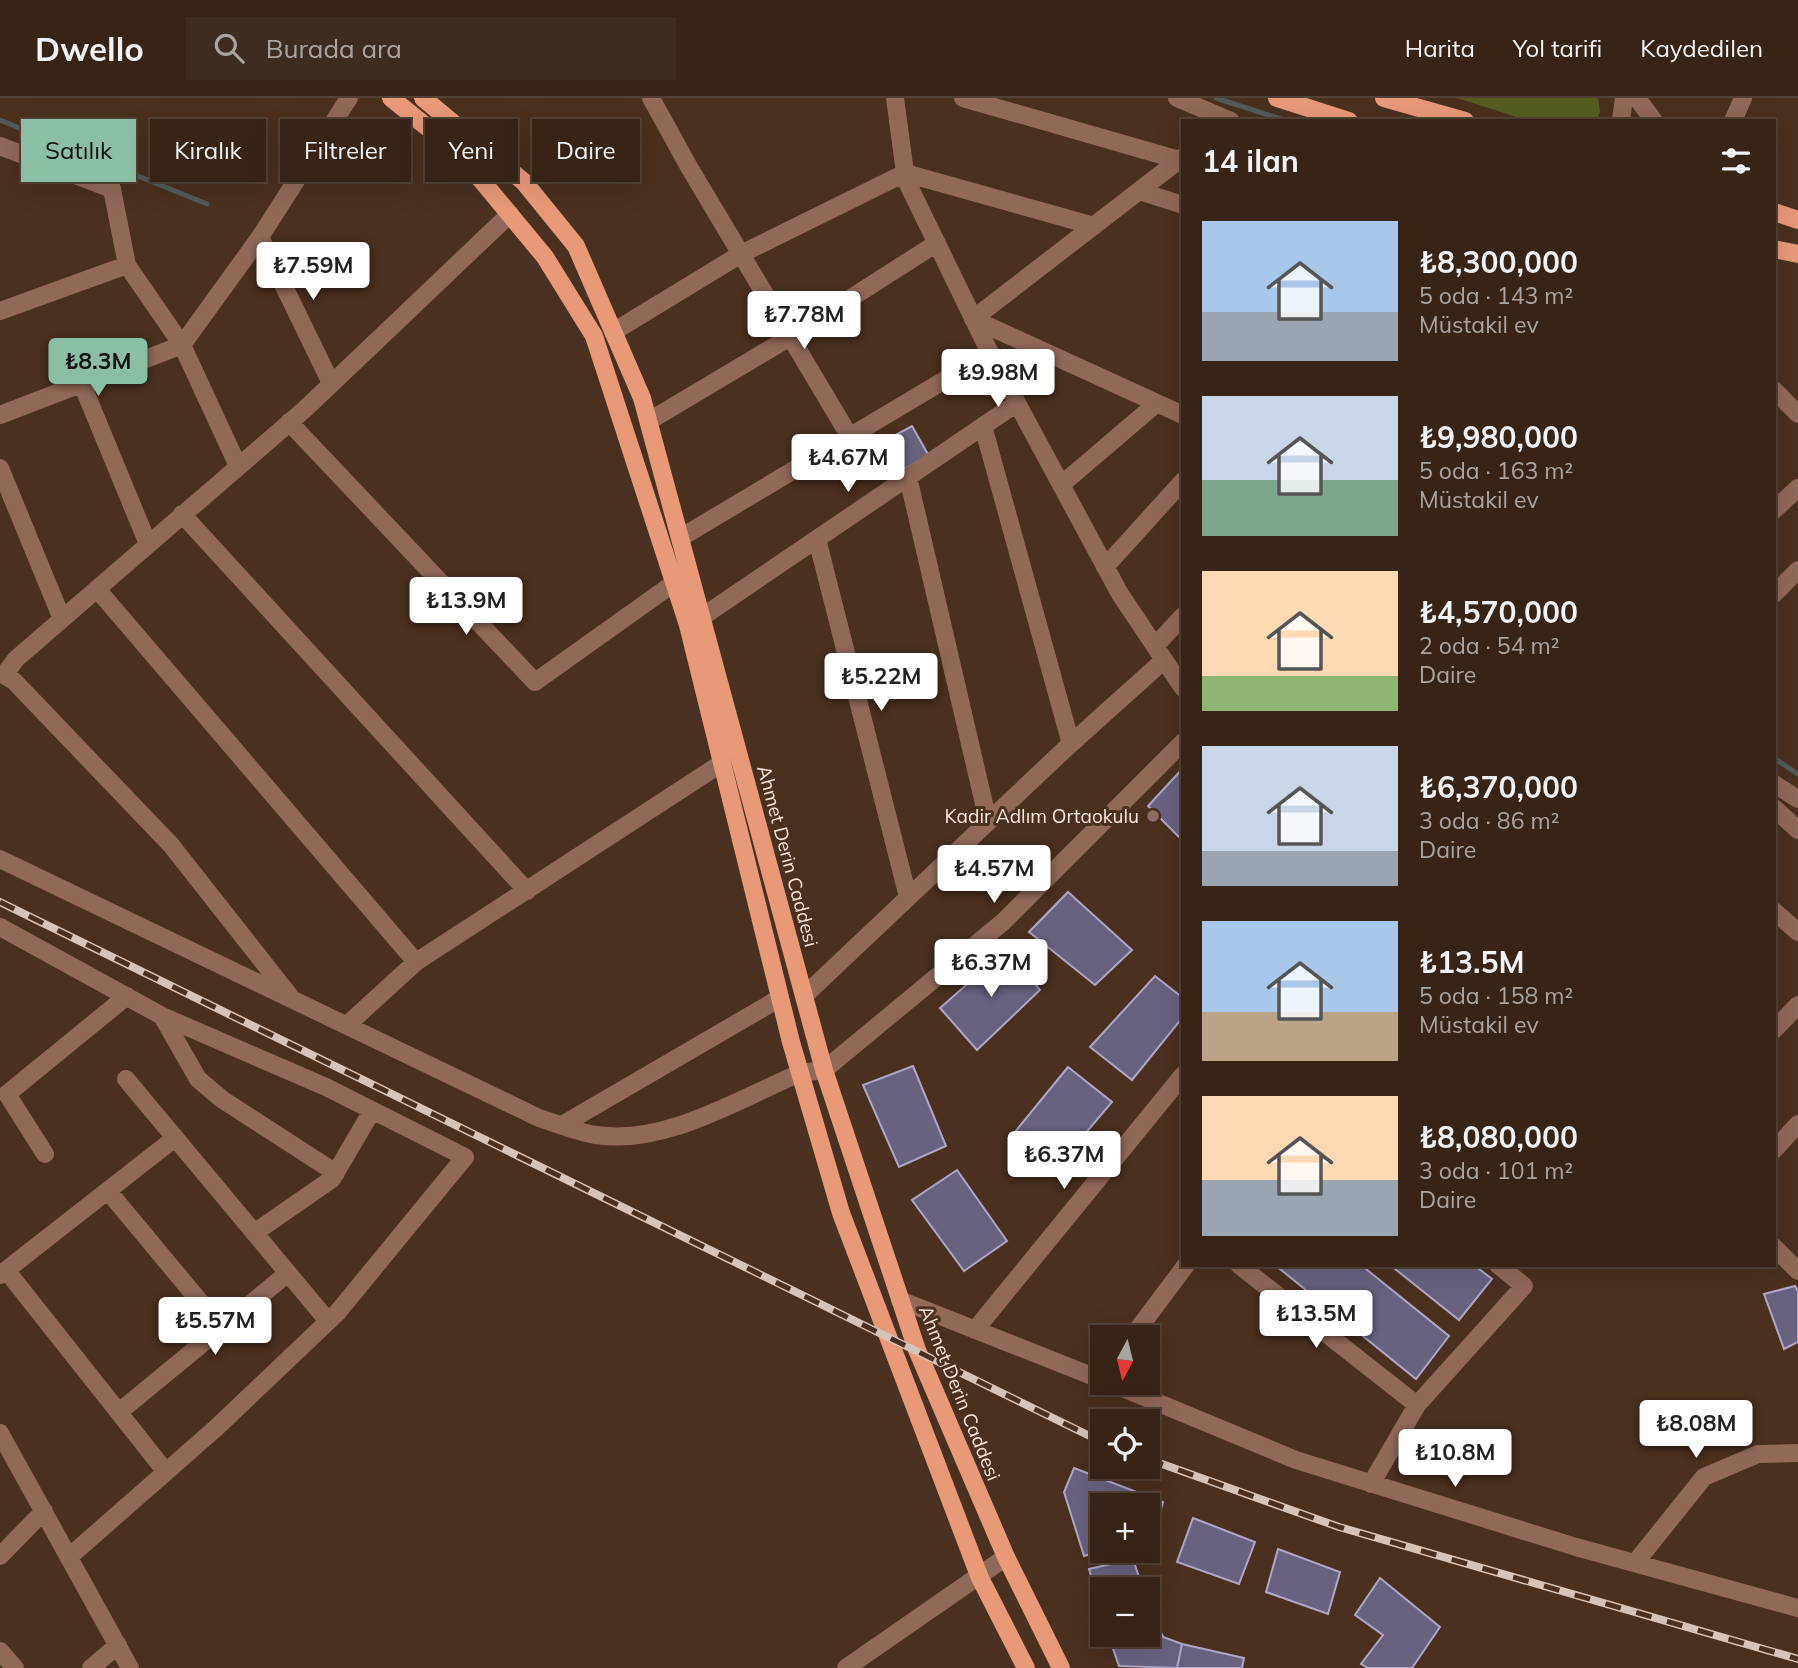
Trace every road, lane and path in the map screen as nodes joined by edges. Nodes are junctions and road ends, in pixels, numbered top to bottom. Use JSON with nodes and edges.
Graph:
{"nodes":[{"id":1,"x":349,"y":98,"type":"edge"},
{"id":2,"x":391,"y":98,"type":"edge"},
{"id":3,"x":423,"y":98,"type":"edge"},
{"id":4,"x":651,"y":98,"type":"edge"},
{"id":5,"x":895,"y":98,"type":"edge"},
{"id":6,"x":963,"y":98,"type":"edge"},
{"id":7,"x":1177,"y":98,"type":"edge"},
{"id":8,"x":1277,"y":98,"type":"edge"},
{"id":9,"x":1384,"y":98,"type":"edge"},
{"id":10,"x":1624,"y":98,"type":"edge"},
{"id":11,"x":1637,"y":98,"type":"edge"},
{"id":12,"x":1742,"y":98,"type":"edge"},
{"id":13,"x":1226,"y":119,"type":"edge"},
{"id":14,"x":1343,"y":119,"type":"edge"},
{"id":15,"x":1458,"y":119,"type":"edge"},
{"id":16,"x":1620,"y":119,"type":"edge"},
{"id":17,"x":1653,"y":119,"type":"edge"},
{"id":18,"x":1734,"y":119,"type":"edge"},
{"id":19,"x":0,"y":146,"type":"edge"},
{"id":20,"x":1181,"y":159,"type":"edge"},
{"id":21,"x":905,"y":173,"type":"junction"},
{"id":22,"x":1139,"y":191,"type":"junction"},
{"id":23,"x":1181,"y":204,"type":"edge"},
{"id":24,"x":1776,"y":213,"type":"edge"},
{"id":25,"x":510,"y":214,"type":"junction"},
{"id":26,"x":1798,"y":220,"type":"edge"},
{"id":27,"x":1094,"y":226,"type":"junction"},
{"id":28,"x":260,"y":237,"type":"junction"},
{"id":29,"x":937,"y":243,"type":"junction"},
{"id":30,"x":1776,"y":249,"type":"edge"},
{"id":31,"x":741,"y":254,"type":"junction"},
{"id":32,"x":1798,"y":254,"type":"edge"},
{"id":33,"x":127,"y":265,"type":"junction"},
{"id":34,"x":0,"y":310,"type":"edge"},
{"id":35,"x":973,"y":319,"type":"junction"},
{"id":36,"x":613,"y":332,"type":"junction"},
{"id":37,"x":790,"y":337,"type":"junction"},
{"id":38,"x":182,"y":345,"type":"junction"},
{"id":39,"x":990,"y":354,"type":"junction"},
{"id":40,"x":331,"y":383,"type":"junction"},
{"id":41,"x":82,"y":384,"type":"junction"},
{"id":42,"x":1776,"y":392,"type":"edge"},
{"id":43,"x":1017,"y":403,"type":"junction"},
{"id":44,"x":1157,"y":403,"type":"junction"},
{"id":45,"x":1181,"y":414,"type":"edge"},
{"id":46,"x":1798,"y":414,"type":"edge"},
{"id":47,"x":0,"y":415,"type":"edge"},
{"id":48,"x":649,"y":421,"type":"junction"},
{"id":49,"x":289,"y":422,"type":"junction"},
{"id":50,"x":983,"y":426,"type":"junction"},
{"id":51,"x":850,"y":437,"type":"junction"},
{"id":52,"x":238,"y":466,"type":"junction"},
{"id":53,"x":0,"y":468,"type":"edge"},
{"id":54,"x":908,"y":477,"type":"junction"},
{"id":55,"x":1181,"y":483,"type":"edge"},
{"id":56,"x":1061,"y":485,"type":"junction"},
{"id":57,"x":1798,"y":488,"type":"edge"},
{"id":58,"x":1776,"y":508,"type":"edge"},
{"id":59,"x":182,"y":514,"type":"junction"},
{"id":60,"x":680,"y":538,"type":"junction"},
{"id":61,"x":817,"y":539,"type":"junction"},
{"id":62,"x":148,"y":544,"type":"junction"},
{"id":63,"x":1105,"y":568,"type":"junction"},
{"id":64,"x":1798,"y":570,"type":"edge"},
{"id":65,"x":674,"y":583,"type":"junction"},
{"id":66,"x":97,"y":589,"type":"junction"},
{"id":67,"x":1776,"y":592,"type":"edge"},
{"id":68,"x":702,"y":617,"type":"junction"},
{"id":69,"x":1181,"y":619,"type":"edge"},
{"id":70,"x":62,"y":620,"type":"junction"},
{"id":71,"x":1159,"y":653,"type":"junction"},
{"id":72,"x":2,"y":673,"type":"edge"},
{"id":73,"x":1181,"y":685,"type":"edge"},
{"id":74,"x":1070,"y":744,"type":"junction"},
{"id":75,"x":1181,"y":744,"type":"edge"},
{"id":76,"x":722,"y":763,"type":"junction"},
{"id":77,"x":1776,"y":785,"type":"edge"},
{"id":78,"x":1798,"y":799,"type":"edge"},
{"id":79,"x":1776,"y":810,"type":"edge"},
{"id":80,"x":988,"y":821,"type":"junction"},
{"id":81,"x":1798,"y":830,"type":"edge"},
{"id":82,"x":0,"y":859,"type":"edge"},
{"id":83,"x":527,"y":891,"type":"junction"},
{"id":84,"x":908,"y":897,"type":"junction"},
{"id":85,"x":1776,"y":913,"type":"edge"},
{"id":86,"x":0,"y":927,"type":"edge"},
{"id":87,"x":1798,"y":932,"type":"edge"},
{"id":88,"x":416,"y":962,"type":"junction"},
{"id":89,"x":127,"y":996,"type":"junction"},
{"id":90,"x":804,"y":996,"type":"junction"},
{"id":91,"x":291,"y":998,"type":"junction"},
{"id":92,"x":780,"y":998,"type":"junction"},
{"id":93,"x":1798,"y":1005,"type":"edge"},
{"id":94,"x":162,"y":1016,"type":"junction"},
{"id":95,"x":347,"y":1025,"type":"junction"},
{"id":96,"x":1776,"y":1028,"type":"edge"},
{"id":97,"x":824,"y":1070,"type":"junction"},
{"id":98,"x":800,"y":1073,"type":"junction"},
{"id":99,"x":1181,"y":1077,"type":"edge"},
{"id":100,"x":125,"y":1079,"type":"dead end"},
{"id":101,"x":372,"y":1111,"type":"junction"},
{"id":102,"x":1798,"y":1124,"type":"edge"},
{"id":103,"x":562,"y":1125,"type":"junction"},
{"id":104,"x":175,"y":1138,"type":"junction"},
{"id":105,"x":1776,"y":1148,"type":"edge"},
{"id":106,"x":45,"y":1154,"type":"dead end"},
{"id":107,"x":336,"y":1173,"type":"junction"},
{"id":108,"x":107,"y":1191,"type":"junction"},
{"id":109,"x":254,"y":1233,"type":"junction"},
{"id":110,"x":1776,"y":1249,"type":"edge"},
{"id":111,"x":1184,"y":1267,"type":"edge"},
{"id":112,"x":1243,"y":1267,"type":"edge"},
{"id":113,"x":1500,"y":1267,"type":"edge"},
{"id":114,"x":1796,"y":1267,"type":"edge"},
{"id":115,"x":3,"y":1272,"type":"edge"},
{"id":116,"x":288,"y":1273,"type":"junction"},
{"id":117,"x":900,"y":1300,"type":"junction"},
{"id":118,"x":328,"y":1321,"type":"junction"},
{"id":119,"x":1141,"y":1325,"type":"edge"},
{"id":120,"x":221,"y":1327,"type":"junction"},
{"id":121,"x":975,"y":1330,"type":"junction"},
{"id":122,"x":1090,"y":1374,"type":"edge"},
{"id":123,"x":1141,"y":1395,"type":"edge"},
{"id":124,"x":1417,"y":1405,"type":"junction"},
{"id":125,"x":119,"y":1412,"type":"junction"},
{"id":126,"x":0,"y":1433,"type":"edge"},
{"id":127,"x":1798,"y":1453,"type":"edge"},
{"id":128,"x":166,"y":1472,"type":"junction"},
{"id":129,"x":1371,"y":1484,"type":"junction"},
{"id":130,"x":44,"y":1511,"type":"junction"},
{"id":131,"x":0,"y":1556,"type":"edge"},
{"id":132,"x":69,"y":1557,"type":"junction"},
{"id":133,"x":1006,"y":1557,"type":"junction"},
{"id":134,"x":1635,"y":1563,"type":"junction"},
{"id":135,"x":980,"y":1578,"type":"junction"},
{"id":136,"x":1798,"y":1608,"type":"edge"},
{"id":137,"x":118,"y":1645,"type":"junction"},
{"id":138,"x":91,"y":1668,"type":"edge"},
{"id":139,"x":130,"y":1668,"type":"edge"},
{"id":140,"x":846,"y":1668,"type":"edge"},
{"id":141,"x":1026,"y":1668,"type":"edge"},
{"id":142,"x":1061,"y":1668,"type":"edge"}],
"edges":[{"from":1,"to":28,"type":"street"},
{"from":2,"to":25,"type":"main road","name":"Ahmet Derin Caddesi"},
{"from":3,"to":36,"type":"main road","name":"Ahmet Derin Caddesi"},
{"from":4,"to":31,"type":"street"},
{"from":5,"to":21,"type":"street"},
{"from":6,"to":20,"type":"street"},
{"from":7,"to":13,"type":"street"},
{"from":8,"to":14,"type":"main road"},
{"from":9,"to":15,"type":"main road"},
{"from":10,"to":16,"type":"street"},
{"from":11,"to":17,"type":"street"},
{"from":12,"to":18,"type":"street"},
{"from":19,"to":33,"type":"street"},
{"from":20,"to":22,"type":"street"},
{"from":21,"to":27,"type":"street"},
{"from":21,"to":29,"type":"street"},
{"from":21,"to":31,"type":"street"},
{"from":22,"to":23,"type":"street"},
{"from":22,"to":27,"type":"street"},
{"from":24,"to":26,"type":"main road"},
{"from":25,"to":40,"type":"street"},
{"from":25,"to":65,"type":"main road","name":"Ahmet Derin Caddesi"},
{"from":27,"to":35,"type":"street"},
{"from":28,"to":38,"type":"street"},
{"from":28,"to":40,"type":"street"},
{"from":29,"to":35,"type":"street"},
{"from":29,"to":37,"type":"street"},
{"from":30,"to":32,"type":"main road"},
{"from":31,"to":36,"type":"street"},
{"from":31,"to":37,"type":"street"},
{"from":33,"to":34,"type":"street"},
{"from":33,"to":38,"type":"street"},
{"from":35,"to":39,"type":"street"},
{"from":35,"to":44,"type":"street"},
{"from":36,"to":48,"type":"main road","name":"Ahmet Derin Caddesi"},
{"from":37,"to":48,"type":"street"},
{"from":37,"to":51,"type":"street"},
{"from":38,"to":41,"type":"street"},
{"from":38,"to":52,"type":"street"},
{"from":39,"to":43,"type":"street"},
{"from":39,"to":51,"type":"street"},
{"from":40,"to":49,"type":"street"},
{"from":41,"to":47,"type":"street"},
{"from":41,"to":62,"type":"street"},
{"from":42,"to":46,"type":"street"},
{"from":43,"to":50,"type":"street"},
{"from":43,"to":56,"type":"street"},
{"from":44,"to":45,"type":"street"},
{"from":44,"to":56,"type":"street"},
{"from":48,"to":60,"type":"main road","name":"Ahmet Derin Caddesi"},
{"from":49,"to":52,"type":"street"},
{"from":49,"to":65,"type":"street"},
{"from":50,"to":54,"type":"street"},
{"from":50,"to":74,"type":"street"},
{"from":51,"to":60,"type":"street"},
{"from":52,"to":59,"type":"street"},
{"from":53,"to":70,"type":"street"},
{"from":54,"to":61,"type":"street"},
{"from":54,"to":80,"type":"street"},
{"from":55,"to":63,"type":"street"},
{"from":56,"to":63,"type":"street"},
{"from":57,"to":58,"type":"street"},
{"from":59,"to":62,"type":"street"},
{"from":59,"to":83,"type":"street"},
{"from":60,"to":68,"type":"main road","name":"Ahmet Derin Caddesi"},
{"from":61,"to":68,"type":"street"},
{"from":61,"to":84,"type":"street"},
{"from":62,"to":66,"type":"street"},
{"from":63,"to":71,"type":"street"},
{"from":64,"to":67,"type":"street"},
{"from":65,"to":76,"type":"main road","name":"Ahmet Derin Caddesi"},
{"from":66,"to":70,"type":"street"},
{"from":66,"to":88,"type":"street"},
{"from":68,"to":90,"type":"main road","name":"Ahmet Derin Caddesi"},
{"from":69,"to":71,"type":"street"},
{"from":70,"to":72,"type":"street"},
{"from":71,"to":73,"type":"street"},
{"from":71,"to":74,"type":"street"},
{"from":72,"to":91,"type":"street"},
{"from":74,"to":80,"type":"street"},
{"from":75,"to":97,"type":"street"},
{"from":76,"to":83,"type":"street"},
{"from":76,"to":92,"type":"main road","name":"Ahmet Derin Caddesi"},
{"from":77,"to":78,"type":"street"},
{"from":79,"to":81,"type":"street"},
{"from":80,"to":84,"type":"street"},
{"from":82,"to":91,"type":"street"},
{"from":83,"to":88,"type":"street"},
{"from":84,"to":90,"type":"street"},
{"from":85,"to":87,"type":"street"},
{"from":86,"to":89,"type":"street"},
{"from":88,"to":95,"type":"street"},
{"from":89,"to":94,"type":"street"},
{"from":89,"to":106,"type":"street"},
{"from":90,"to":97,"type":"main road","name":"Ahmet Derin Caddesi"},
{"from":91,"to":95,"type":"street"},
{"from":92,"to":98,"type":"main road","name":"Ahmet Derin Caddesi"},
{"from":92,"to":103,"type":"street"},
{"from":93,"to":96,"type":"street"},
{"from":94,"to":101,"type":"street"},
{"from":94,"to":107,"type":"street"},
{"from":95,"to":103,"type":"street"},
{"from":97,"to":98,"type":"street"},
{"from":97,"to":117,"type":"main road","name":"Ahmet Derin Caddesi"},
{"from":98,"to":103,"type":"street"},
{"from":98,"to":135,"type":"main road","name":"Ahmet Derin Caddesi"},
{"from":99,"to":121,"type":"street"},
{"from":100,"to":104,"type":"street"},
{"from":101,"to":107,"type":"street"},
{"from":101,"to":118,"type":"street"},
{"from":102,"to":105,"type":"street"},
{"from":104,"to":108,"type":"street"},
{"from":104,"to":109,"type":"street"},
{"from":107,"to":109,"type":"street"},
{"from":108,"to":115,"type":"street"},
{"from":108,"to":120,"type":"street"},
{"from":109,"to":116,"type":"street"},
{"from":110,"to":114,"type":"street"},
{"from":111,"to":119,"type":"street"},
{"from":112,"to":124,"type":"street"},
{"from":113,"to":124,"type":"street"},
{"from":115,"to":125,"type":"street"},
{"from":116,"to":118,"type":"street"},
{"from":116,"to":120,"type":"street"},
{"from":117,"to":121,"type":"street"},
{"from":117,"to":133,"type":"main road","name":"Ahmet Derin Caddesi"},
{"from":118,"to":128,"type":"street"},
{"from":120,"to":125,"type":"street"},
{"from":121,"to":122,"type":"street"},
{"from":123,"to":129,"type":"street"},
{"from":124,"to":129,"type":"street"},
{"from":125,"to":128,"type":"street"},
{"from":126,"to":130,"type":"street"},
{"from":127,"to":134,"type":"street"},
{"from":128,"to":132,"type":"street"},
{"from":129,"to":134,"type":"street"},
{"from":130,"to":131,"type":"street"},
{"from":130,"to":132,"type":"street"},
{"from":132,"to":137,"type":"street"},
{"from":133,"to":135,"type":"street"},
{"from":133,"to":142,"type":"main road","name":"Ahmet Derin Caddesi"},
{"from":134,"to":136,"type":"street"},
{"from":135,"to":140,"type":"street"},
{"from":135,"to":141,"type":"main road","name":"Ahmet Derin Caddesi"},
{"from":137,"to":138,"type":"street"},
{"from":137,"to":139,"type":"street"}]}
